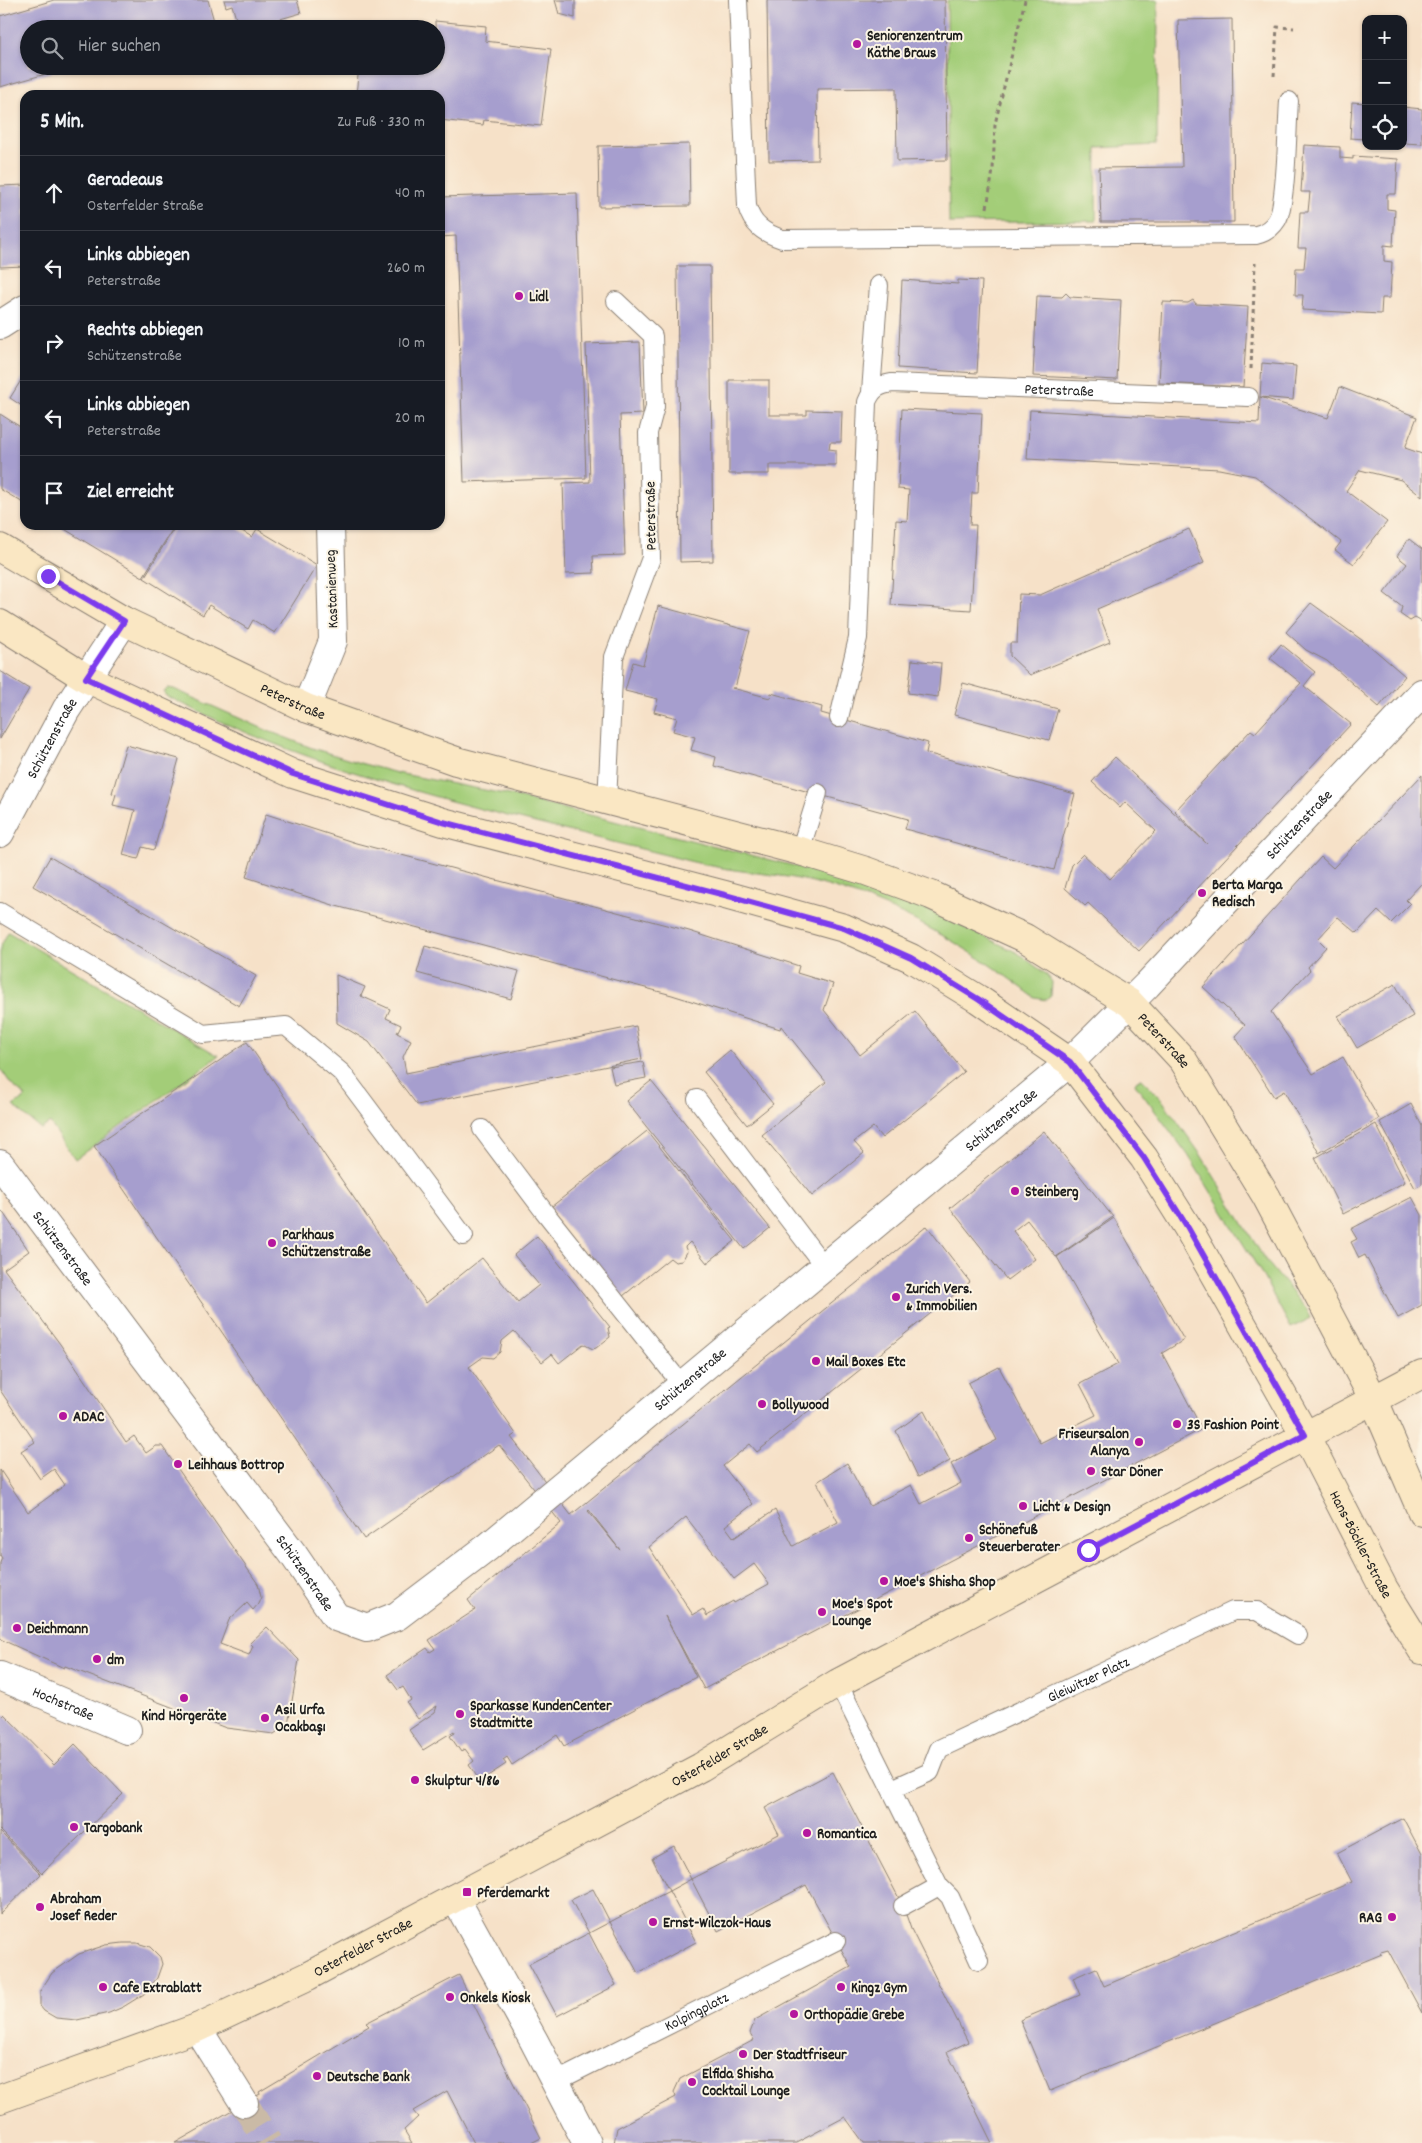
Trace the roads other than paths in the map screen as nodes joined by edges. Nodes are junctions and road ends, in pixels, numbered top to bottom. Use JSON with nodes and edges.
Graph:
{"nodes":[{"id":1,"x":738,"y":0,"type":"edge"},
{"id":2,"x":1289,"y":101,"type":"road end"},
{"id":3,"x":880,"y":285,"type":"dead end"},
{"id":4,"x":616,"y":301,"type":"dead end"},
{"id":5,"x":20,"y":313,"type":"edge"},
{"id":6,"x":0,"y":325,"type":"edge"},
{"id":7,"x":871,"y":392,"type":"junction"},
{"id":8,"x":1250,"y":397,"type":"road end"},
{"id":9,"x":330,"y":530,"type":"edge"},
{"id":10,"x":0,"y":548,"type":"edge"},
{"id":11,"x":124,"y":621,"type":"junction"},
{"id":12,"x":0,"y":624,"type":"edge"},
{"id":13,"x":86,"y":678,"type":"junction"},
{"id":14,"x":1422,"y":693,"type":"edge"},
{"id":15,"x":306,"y":708,"type":"junction"},
{"id":16,"x":839,"y":718,"type":"dead end"},
{"id":17,"x":818,"y":793,"type":"dead end"},
{"id":18,"x":608,"y":802,"type":"junction"},
{"id":19,"x":0,"y":833,"type":"edge"},
{"id":20,"x":800,"y":851,"type":"junction"},
{"id":21,"x":0,"y":912,"type":"edge"},
{"id":22,"x":1130,"y":1003,"type":"junction"},
{"id":23,"x":1070,"y":1062,"type":"junction"},
{"id":24,"x":697,"y":1100,"type":"dead end"},
{"id":25,"x":482,"y":1129,"type":"dead end"},
{"id":26,"x":0,"y":1164,"type":"edge"},
{"id":27,"x":464,"y":1236,"type":"dead end"},
{"id":28,"x":824,"y":1266,"type":"junction"},
{"id":29,"x":1422,"y":1374,"type":"edge"},
{"id":30,"x":682,"y":1385,"type":"junction"},
{"id":31,"x":1373,"y":1398,"type":"junction"},
{"id":32,"x":1305,"y":1435,"type":"junction"},
{"id":33,"x":1422,"y":1512,"type":"edge"},
{"id":34,"x":1298,"y":1635,"type":"dead end"},
{"id":35,"x":1422,"y":1650,"type":"edge"},
{"id":36,"x":0,"y":1676,"type":"edge"},
{"id":37,"x":838,"y":1683,"type":"junction"},
{"id":38,"x":127,"y":1730,"type":"dead end"},
{"id":39,"x":892,"y":1789,"type":"junction"},
{"id":40,"x":939,"y":1886,"type":"junction"},
{"id":41,"x":454,"y":1898,"type":"junction"},
{"id":42,"x":903,"y":1906,"type":"dead end"},
{"id":43,"x":836,"y":1941,"type":"dead end"},
{"id":44,"x":980,"y":1961,"type":"dead end"},
{"id":45,"x":197,"y":2028,"type":"junction"},
{"id":46,"x":555,"y":2082,"type":"junction"},
{"id":47,"x":0,"y":2099,"type":"edge"},
{"id":48,"x":244,"y":2103,"type":"tunnel mouth"},
{"id":49,"x":578,"y":2139,"type":"edge"}],
"edges":[{"from":1,"to":2,"type":"lane"},
{"from":3,"to":7,"type":"lane"},
{"from":4,"to":18,"type":"lane","name":"Peterstraße"},
{"from":5,"to":6,"type":"street"},
{"from":7,"to":8,"type":"lane","name":"Peterstraße"},
{"from":7,"to":16,"type":"lane"},
{"from":9,"to":15,"type":"street","name":"Kastanienweg"},
{"from":10,"to":11,"type":"main road","name":"Peterstraße"},
{"from":11,"to":13,"type":"street","name":"Schützenstraße"},
{"from":11,"to":15,"type":"main road","name":"Peterstraße"},
{"from":12,"to":13,"type":"main road"},
{"from":13,"to":19,"type":"street","name":"Schützenstraße"},
{"from":13,"to":23,"type":"main road"},
{"from":14,"to":22,"type":"street","name":"Schützenstraße"},
{"from":15,"to":18,"type":"main road","name":"Peterstraße"},
{"from":17,"to":20,"type":"lane"},
{"from":18,"to":20,"type":"main road","name":"Peterstraße"},
{"from":20,"to":22,"type":"main road","name":"Peterstraße"},
{"from":21,"to":27,"type":"lane"},
{"from":22,"to":23,"type":"street","name":"Schützenstraße"},
{"from":22,"to":31,"type":"main road","name":"Peterstraße"},
{"from":23,"to":28,"type":"street","name":"Schützenstraße"},
{"from":23,"to":32,"type":"main road"},
{"from":24,"to":28,"type":"lane"},
{"from":25,"to":30,"type":"lane"},
{"from":26,"to":30,"type":"street","name":"Schützenstraße"},
{"from":28,"to":30,"type":"street","name":"Schützenstraße"},
{"from":29,"to":31,"type":"main road","name":"Osterfelder Straße"},
{"from":31,"to":32,"type":"main road","name":"Osterfelder Straße"},
{"from":31,"to":33,"type":"main road"},
{"from":32,"to":35,"type":"main road","name":"Hans-Böckler-Straße"},
{"from":32,"to":37,"type":"main road","name":"Osterfelder Straße"},
{"from":34,"to":39,"type":"lane","name":"Gleiwitzer Platz"},
{"from":36,"to":38,"type":"street","name":"Hochstraße"},
{"from":37,"to":39,"type":"lane"},
{"from":37,"to":41,"type":"main road","name":"Osterfelder Straße"},
{"from":39,"to":40,"type":"lane"},
{"from":40,"to":42,"type":"lane"},
{"from":40,"to":44,"type":"lane"},
{"from":41,"to":45,"type":"main road","name":"Osterfelder Straße"},
{"from":41,"to":46,"type":"street"},
{"from":43,"to":46,"type":"lane","name":"Kolpingplatz"},
{"from":45,"to":47,"type":"main road","name":"Osterfelder Straße"},
{"from":45,"to":48,"type":"street"},
{"from":46,"to":49,"type":"street"}]}
